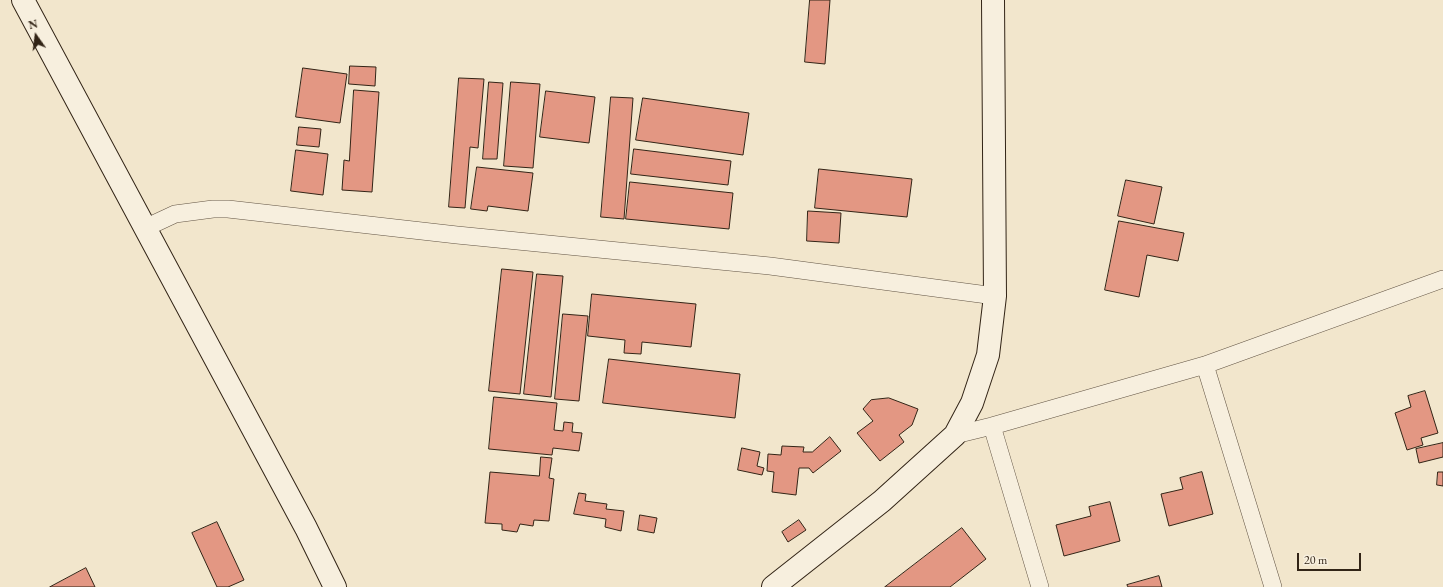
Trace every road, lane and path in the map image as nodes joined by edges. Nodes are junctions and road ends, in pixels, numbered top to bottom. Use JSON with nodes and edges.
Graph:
{"nodes":[{"id":1,"x":23,"y":0,"type":"edge"},
{"id":2,"x":993,"y":0,"type":"edge"},
{"id":3,"x":145,"y":228,"type":"junction"},
{"id":4,"x":1443,"y":279,"type":"edge"},
{"id":5,"x":995,"y":296,"type":"junction"},
{"id":6,"x":1205,"y":365,"type":"junction"},
{"id":7,"x":992,"y":426,"type":"junction"},
{"id":8,"x":955,"y":435,"type":"junction"},
{"id":9,"x":334,"y":587,"type":"edge"},
{"id":10,"x":773,"y":587,"type":"edge"},
{"id":11,"x":1040,"y":587,"type":"edge"},
{"id":12,"x":1273,"y":587,"type":"edge"}],
"edges":[{"from":1,"to":3,"type":"street"},
{"from":2,"to":5,"type":"street"},
{"from":3,"to":5,"type":"street"},
{"from":3,"to":9,"type":"street"},
{"from":4,"to":6,"type":"street"},
{"from":5,"to":8,"type":"street"},
{"from":6,"to":7,"type":"street"},
{"from":6,"to":12,"type":"street"},
{"from":7,"to":8,"type":"street"},
{"from":7,"to":11,"type":"street"},
{"from":8,"to":10,"type":"street"}]}
